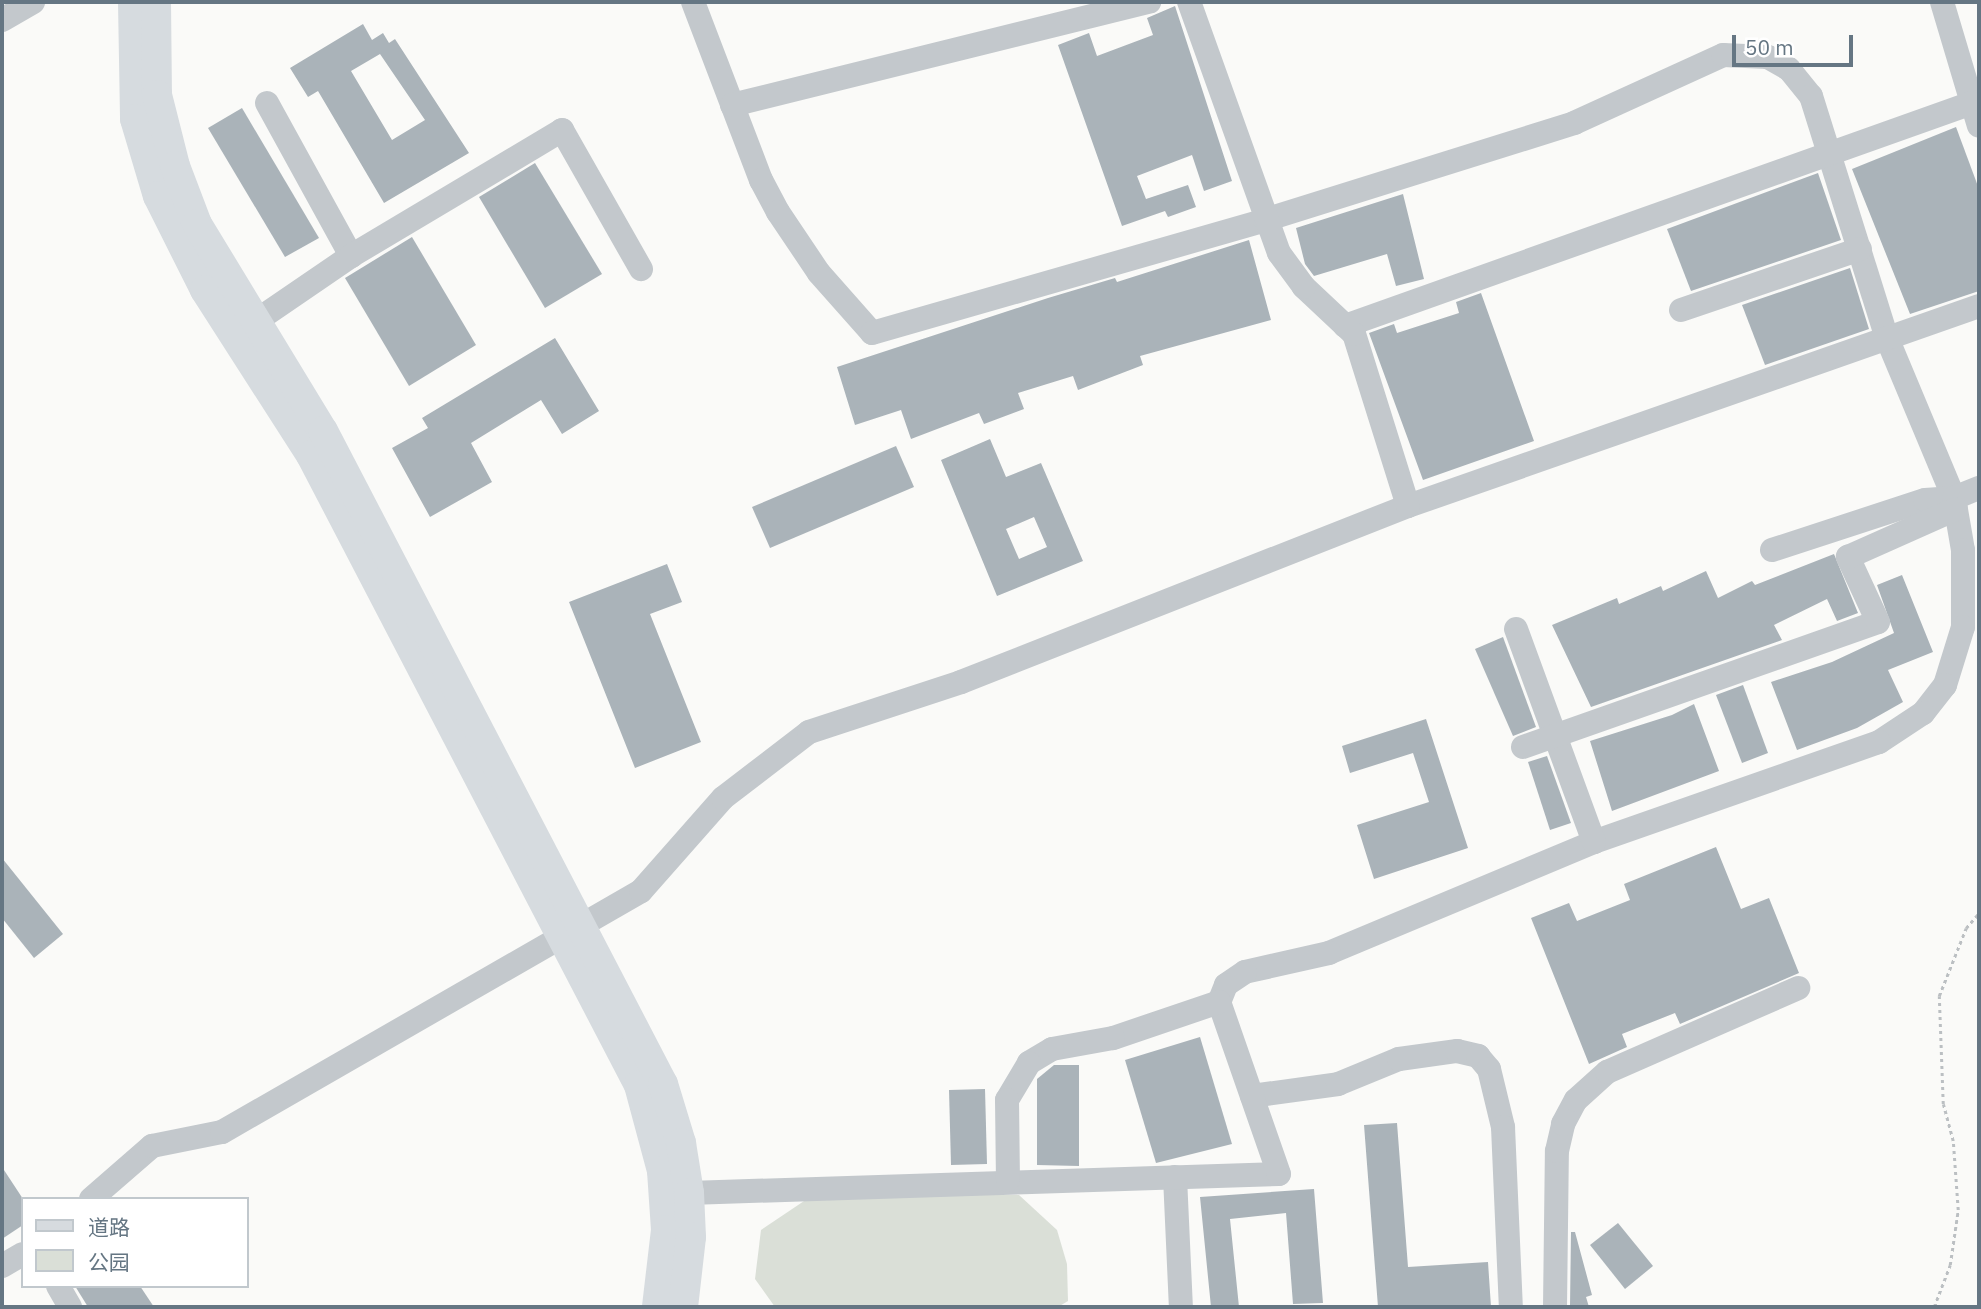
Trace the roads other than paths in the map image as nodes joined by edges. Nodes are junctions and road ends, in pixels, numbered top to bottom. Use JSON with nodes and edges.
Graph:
{"nodes":[{"id":1,"x":33,"y":2,"type":"edge"},
{"id":2,"x":132,"y":2,"type":"edge"},
{"id":3,"x":156,"y":2,"type":"edge"},
{"id":4,"x":693,"y":2,"type":"edge"},
{"id":5,"x":1149,"y":2,"type":"edge"},
{"id":6,"x":1189,"y":2,"type":"edge"},
{"id":7,"x":1942,"y":2,"type":"edge"},
{"id":8,"x":2,"y":20,"type":"edge"},
{"id":9,"x":267,"y":103,"type":"dead end"},
{"id":10,"x":732,"y":105,"type":"junction"},
{"id":11,"x":1976,"y":114,"type":"edge"},
{"id":12,"x":1829,"y":153,"type":"junction"},
{"id":13,"x":1265,"y":220,"type":"junction"},
{"id":14,"x":1860,"y":249,"type":"junction"},
{"id":15,"x":351,"y":256,"type":"junction"},
{"id":16,"x":641,"y":269,"type":"dead end"},
{"id":17,"x":1979,"y":306,"type":"edge"},
{"id":18,"x":1681,"y":310,"type":"dead end"},
{"id":19,"x":1345,"y":326,"type":"junction"},
{"id":20,"x":245,"y":329,"type":"junction"},
{"id":21,"x":1887,"y":338,"type":"junction"},
{"id":22,"x":1979,"y":488,"type":"edge"},
{"id":23,"x":1955,"y":504,"type":"junction"},
{"id":24,"x":1408,"y":506,"type":"junction"},
{"id":25,"x":1772,"y":550,"type":"dead end"},
{"id":26,"x":1516,"y":629,"type":"dead end"},
{"id":27,"x":1557,"y":735,"type":"junction"},
{"id":28,"x":1523,"y":747,"type":"dead end"},
{"id":29,"x":1594,"y":842,"type":"junction"},
{"id":30,"x":572,"y":930,"type":"junction"},
{"id":31,"x":1798,"y":988,"type":"dead end"},
{"id":32,"x":1219,"y":1002,"type":"junction"},
{"id":33,"x":1252,"y":1096,"type":"junction"},
{"id":34,"x":1175,"y":1177,"type":"junction"},
{"id":35,"x":1008,"y":1180,"type":"junction"},
{"id":36,"x":689,"y":1193,"type":"junction"},
{"id":37,"x":93,"y":1197,"type":"edge"},
{"id":38,"x":21,"y":1255,"type":"edge"},
{"id":39,"x":2,"y":1266,"type":"edge"},
{"id":40,"x":59,"y":1288,"type":"edge"},
{"id":41,"x":71,"y":1307,"type":"edge"},
{"id":42,"x":657,"y":1307,"type":"edge"},
{"id":43,"x":683,"y":1307,"type":"edge"},
{"id":44,"x":1181,"y":1307,"type":"edge"},
{"id":45,"x":1511,"y":1307,"type":"edge"},
{"id":46,"x":1555,"y":1307,"type":"edge"}],
"edges":[{"from":1,"to":8,"type":"street"},
{"from":2,"to":20,"type":"main road"},
{"from":3,"to":20,"type":"main road"},
{"from":4,"to":10,"type":"street"},
{"from":5,"to":10,"type":"street"},
{"from":6,"to":13,"type":"street"},
{"from":7,"to":11,"type":"street"},
{"from":9,"to":15,"type":"street"},
{"from":10,"to":13,"type":"street"},
{"from":11,"to":12,"type":"street"},
{"from":12,"to":13,"type":"street"},
{"from":12,"to":14,"type":"street"},
{"from":12,"to":19,"type":"street"},
{"from":13,"to":19,"type":"street"},
{"from":14,"to":18,"type":"street"},
{"from":14,"to":21,"type":"street"},
{"from":15,"to":16,"type":"street"},
{"from":15,"to":20,"type":"street"},
{"from":17,"to":21,"type":"street"},
{"from":19,"to":24,"type":"street"},
{"from":20,"to":30,"type":"main road"},
{"from":21,"to":23,"type":"street"},
{"from":21,"to":24,"type":"street"},
{"from":22,"to":23,"type":"street"},
{"from":23,"to":25,"type":"street"},
{"from":23,"to":27,"type":"street"},
{"from":23,"to":29,"type":"street"},
{"from":24,"to":30,"type":"street"},
{"from":26,"to":27,"type":"street"},
{"from":27,"to":28,"type":"street"},
{"from":27,"to":29,"type":"street"},
{"from":29,"to":32,"type":"street"},
{"from":30,"to":36,"type":"main road"},
{"from":30,"to":37,"type":"street"},
{"from":30,"to":42,"type":"main road"},
{"from":31,"to":46,"type":"street"},
{"from":32,"to":33,"type":"street"},
{"from":32,"to":35,"type":"street"},
{"from":33,"to":34,"type":"street"},
{"from":33,"to":45,"type":"street"},
{"from":34,"to":35,"type":"street"},
{"from":34,"to":44,"type":"street"},
{"from":35,"to":36,"type":"street"},
{"from":36,"to":43,"type":"main road"},
{"from":38,"to":39,"type":"street"},
{"from":40,"to":41,"type":"street"}]}
